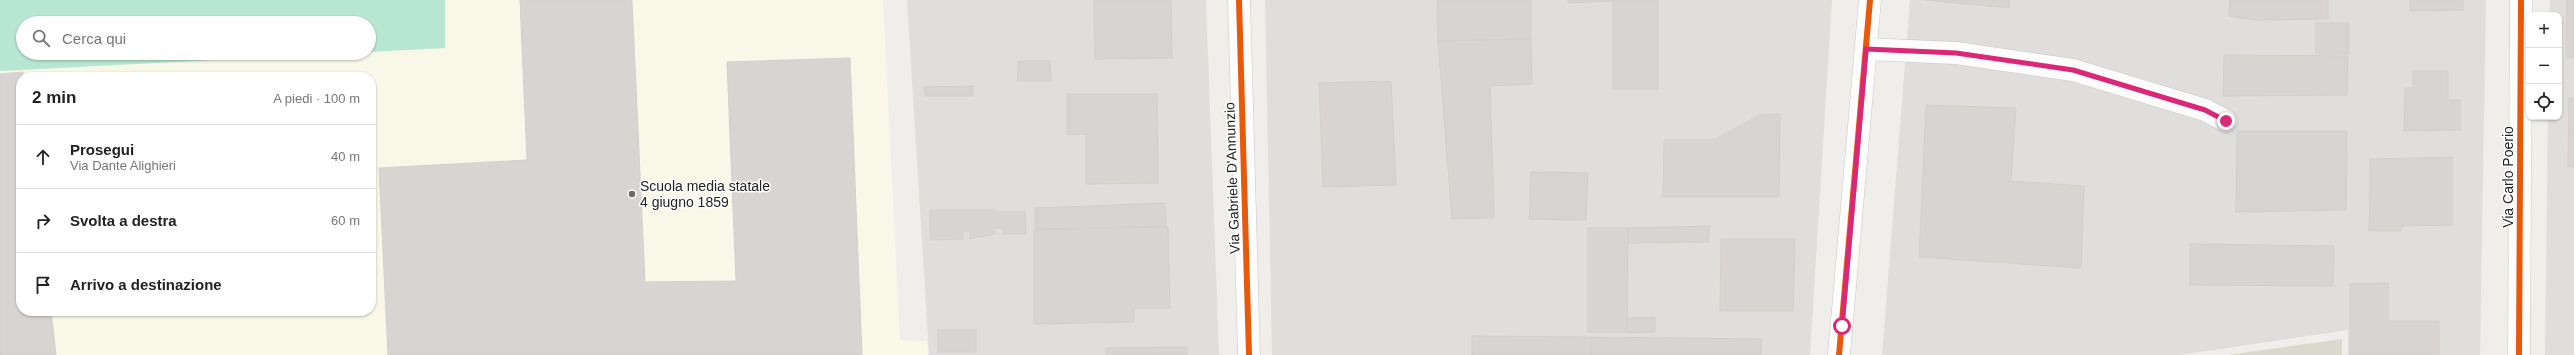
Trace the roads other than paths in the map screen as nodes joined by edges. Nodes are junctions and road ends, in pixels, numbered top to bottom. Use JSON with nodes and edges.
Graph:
{"nodes":[{"id":1,"x":1239,"y":0,"type":"edge"},
{"id":2,"x":1870,"y":0,"type":"edge"},
{"id":3,"x":2521,"y":0,"type":"edge"},
{"id":4,"x":1866,"y":49,"type":"junction"},
{"id":5,"x":2226,"y":121,"type":"dead end"},
{"id":6,"x":1249,"y":355,"type":"edge"},
{"id":7,"x":1840,"y":355,"type":"edge"},
{"id":8,"x":2519,"y":355,"type":"edge"}],
"edges":[{"from":1,"to":6,"type":"street","name":"Via Gabriele D'Annunzio"},
{"from":2,"to":4,"type":"street"},
{"from":3,"to":8,"type":"street","name":"Via Carlo Poerio"},
{"from":4,"to":5,"type":"street"},
{"from":4,"to":7,"type":"street"}]}
